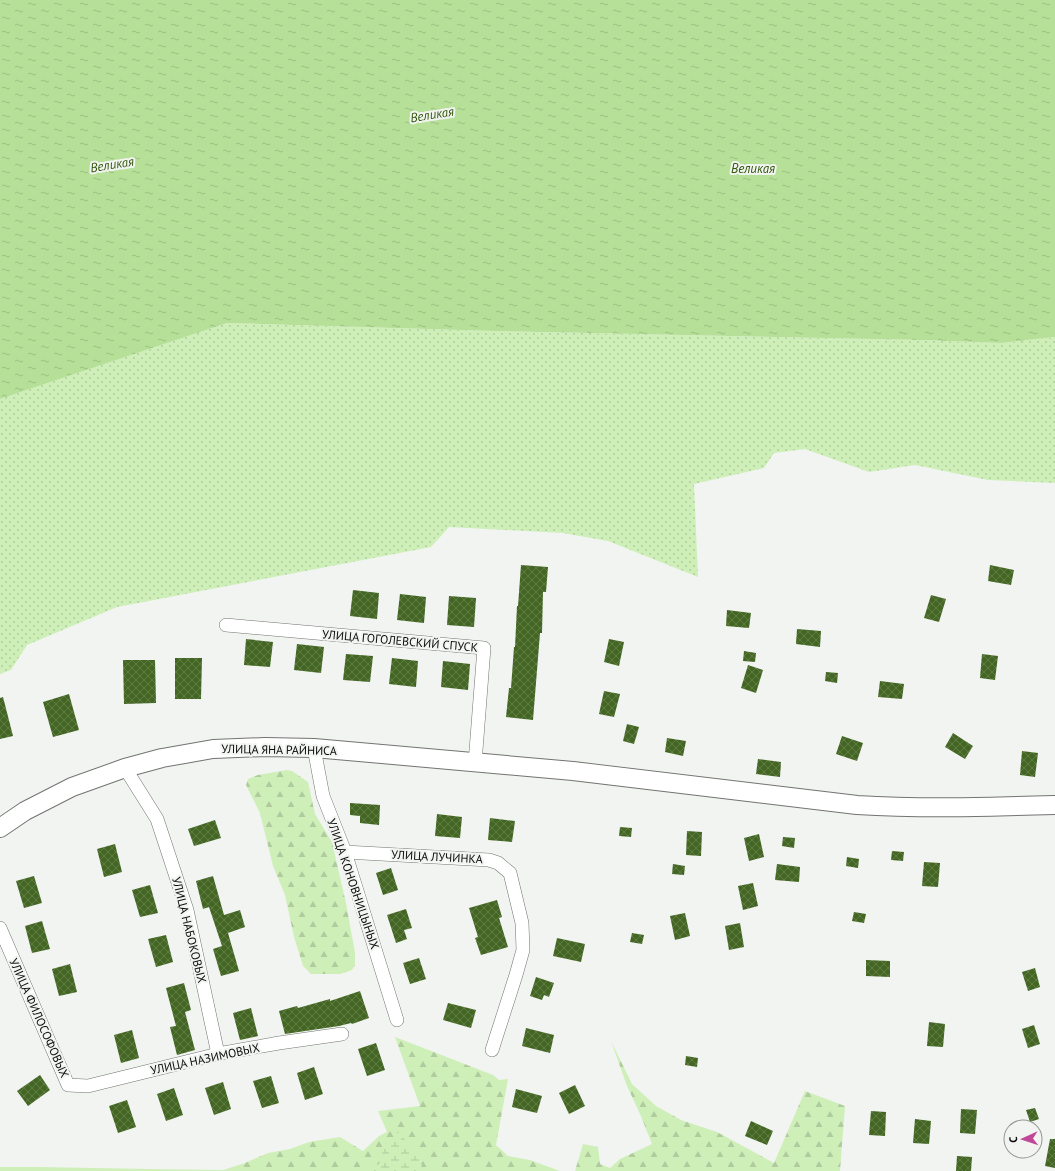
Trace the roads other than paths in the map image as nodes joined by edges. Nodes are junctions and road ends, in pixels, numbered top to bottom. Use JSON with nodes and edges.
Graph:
{"nodes":[{"id":1,"x":226,"y":625,"type":"dead end"},
{"id":2,"x":314,"y":748,"type":"junction"},
{"id":3,"x":475,"y":763,"type":"junction"},
{"id":4,"x":125,"y":768,"type":"junction"},
{"id":5,"x":1055,"y":805,"type":"edge"},
{"id":6,"x":0,"y":828,"type":"edge"},
{"id":7,"x":345,"y":852,"type":"junction"},
{"id":8,"x":0,"y":928,"type":"edge"},
{"id":9,"x":397,"y":1020,"type":"dead end"},
{"id":10,"x":342,"y":1034,"type":"dead end"},
{"id":11,"x":492,"y":1050,"type":"dead end"},
{"id":12,"x":218,"y":1054,"type":"junction"},
{"id":13,"x":68,"y":1085,"type":"joint"}],
"edges":[{"from":1,"to":3,"type":"street","name":"УЛИЦА ГОГОЛЕВСКИЙ СПУСК"},
{"from":2,"to":3,"type":"street","name":"УЛИЦА ЯНА РАЙНИСА"},
{"from":2,"to":4,"type":"street","name":"УЛИЦА ЯНА РАЙНИСА"},
{"from":2,"to":7,"type":"street","name":"УЛИЦА КОНОВНИЦЫНЫХ"},
{"from":3,"to":5,"type":"street","name":"УЛИЦА ЯНА РАЙНИСА"},
{"from":4,"to":6,"type":"street","name":"УЛИЦА ЯНА РАЙНИСА"},
{"from":4,"to":12,"type":"street","name":"УЛИЦА НАБОКОВЫХ"},
{"from":7,"to":9,"type":"street","name":"УЛИЦА КОНОВНИЦЫНЫХ"},
{"from":7,"to":11,"type":"street","name":"УЛИЦА ЛУЧИНКА"},
{"from":8,"to":13,"type":"street","name":"УЛИЦА ФИЛОСОФОВЫХ"},
{"from":10,"to":12,"type":"street","name":"УЛИЦА НАЗИМОВЫХ"},
{"from":12,"to":13,"type":"street","name":"УЛИЦА НАЗИМОВЫХ"}]}
